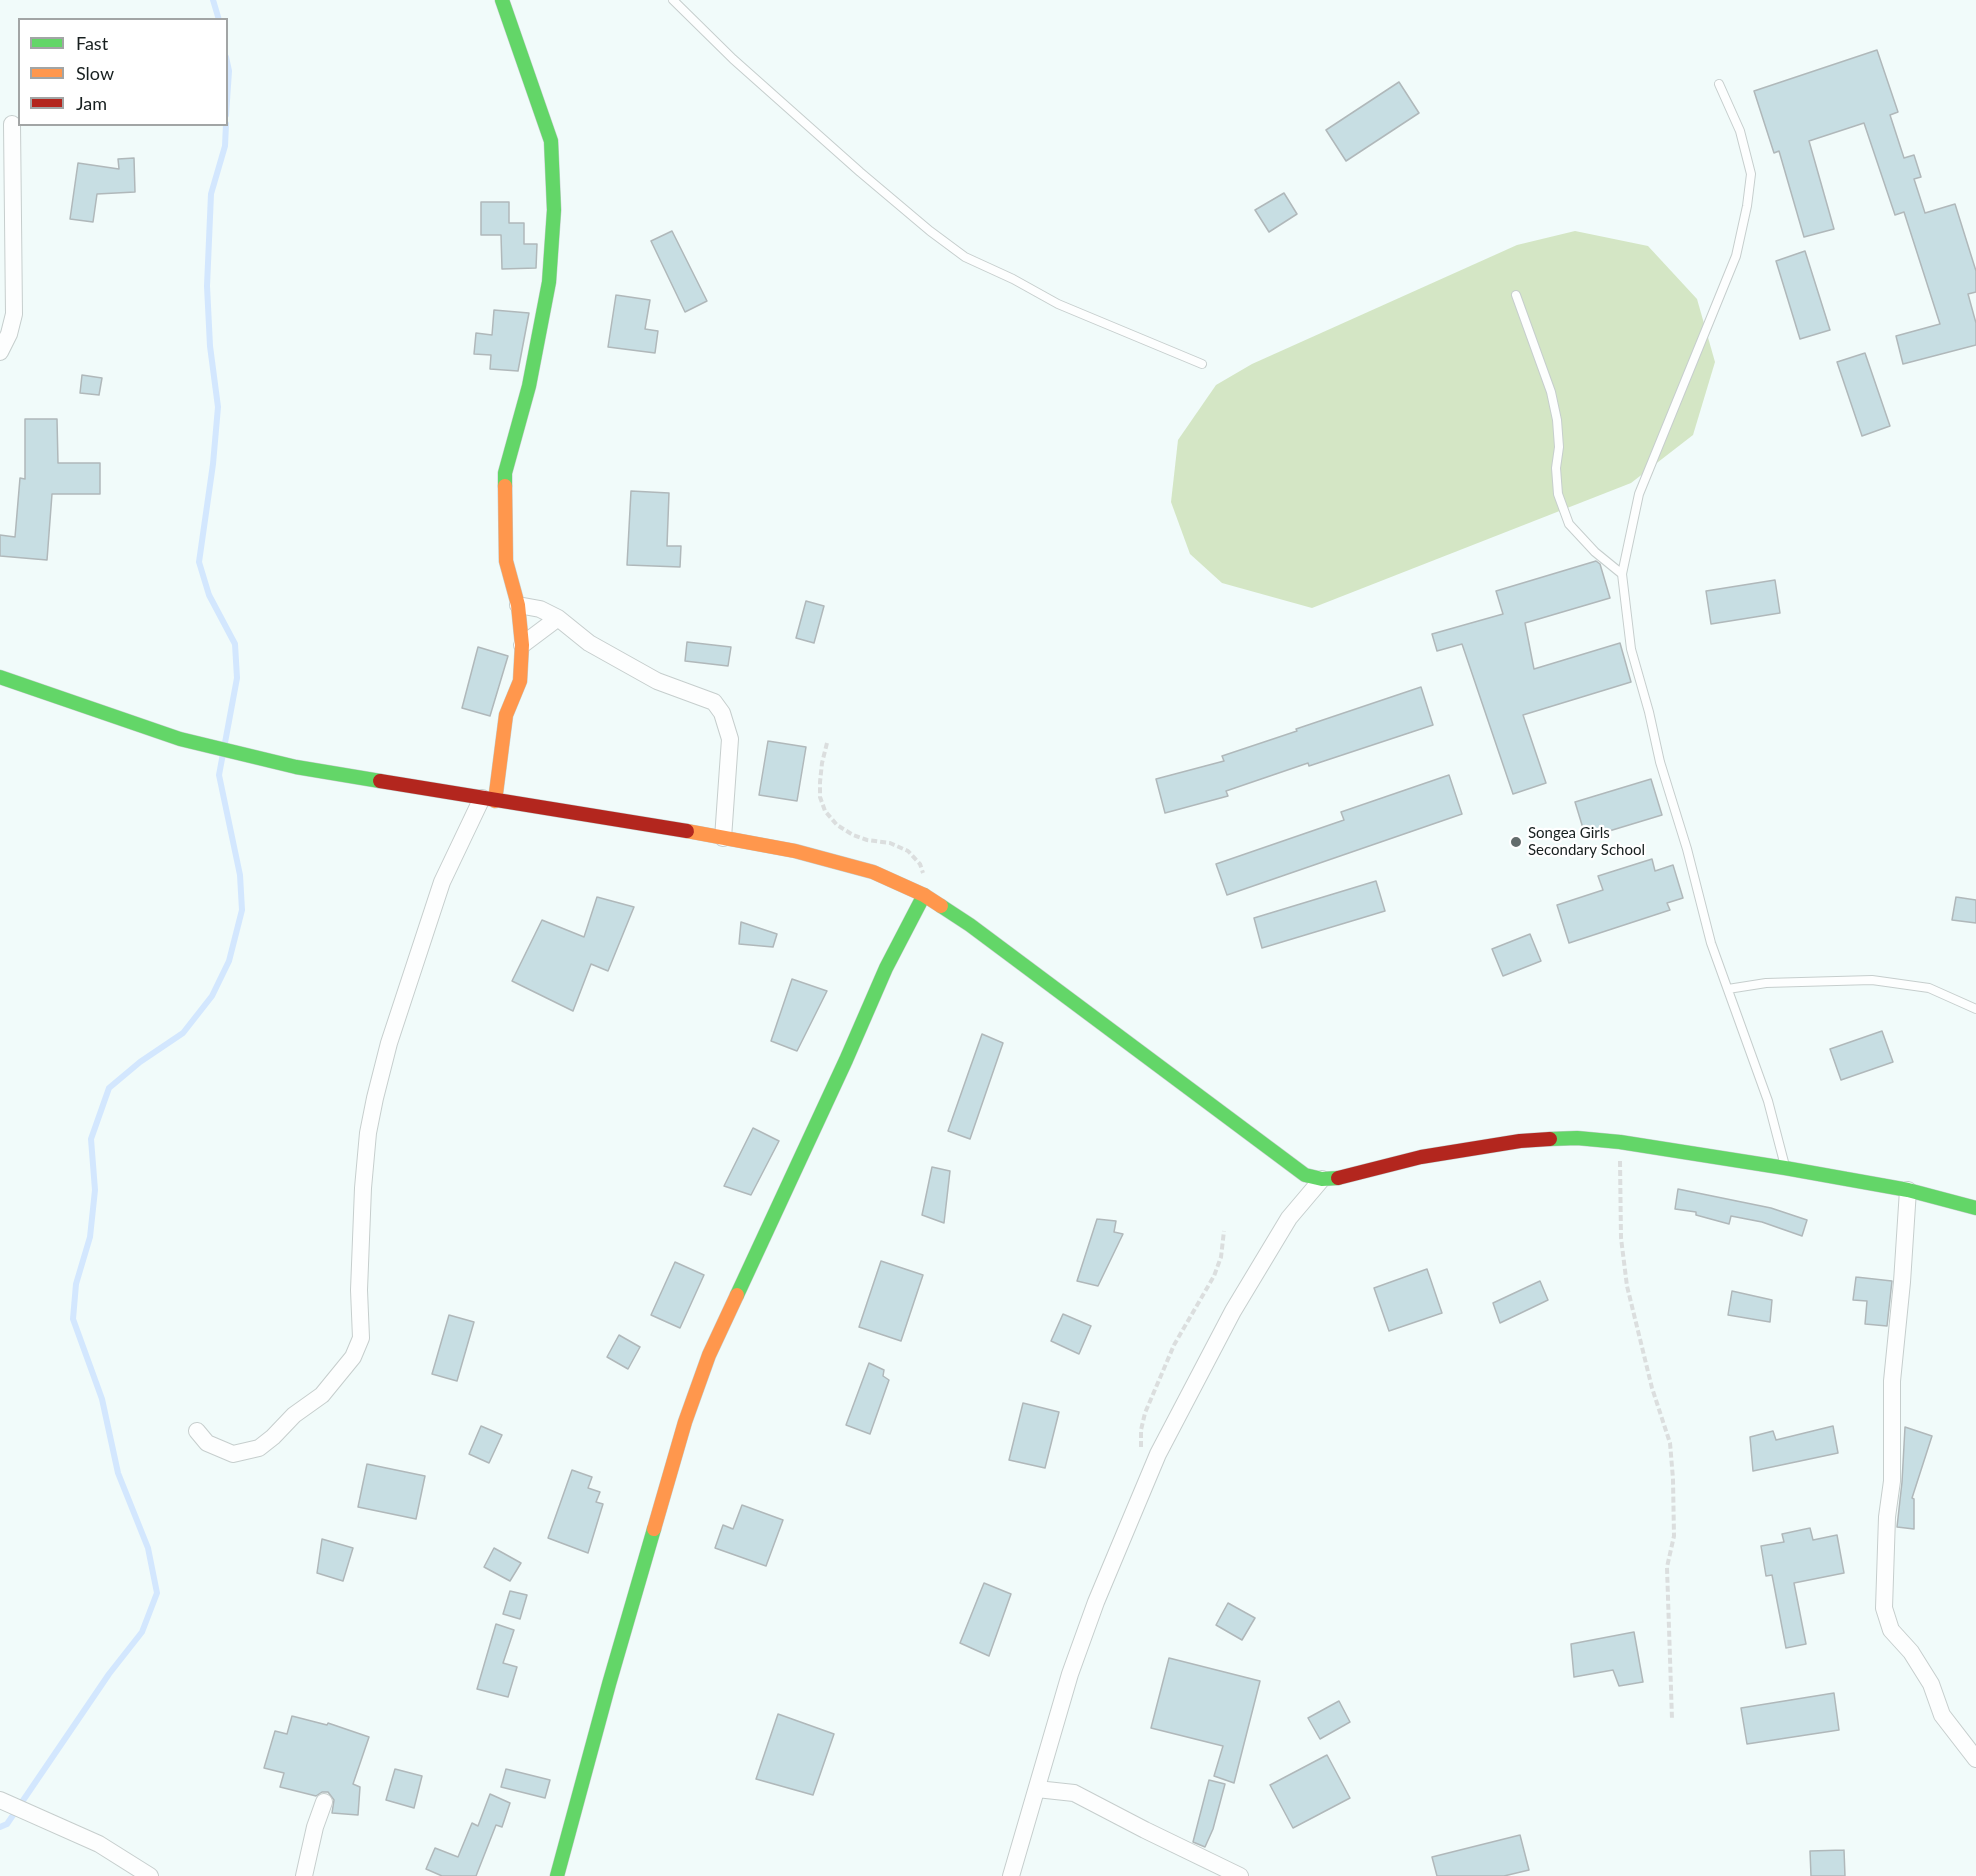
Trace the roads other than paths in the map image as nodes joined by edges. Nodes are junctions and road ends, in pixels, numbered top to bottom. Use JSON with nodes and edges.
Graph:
{"nodes":[{"id":1,"x":502,"y":0,"type":"edge"},
{"id":2,"x":673,"y":0,"type":"edge"},
{"id":3,"x":1719,"y":84,"type":"dead end"},
{"id":4,"x":12,"y":124,"type":"dead end"},
{"id":5,"x":1516,"y":295,"type":"dead end"},
{"id":6,"x":0,"y":352,"type":"edge"},
{"id":7,"x":1202,"y":364,"type":"dead end"},
{"id":8,"x":1622,"y":574,"type":"junction"},
{"id":9,"x":518,"y":605,"type":"junction"},
{"id":10,"x":558,"y":618,"type":"junction"},
{"id":11,"x":522,"y":645,"type":"junction"},
{"id":12,"x":0,"y":677,"type":"edge"},
{"id":13,"x":488,"y":800,"type":"junction"},
{"id":14,"x":723,"y":838,"type":"junction"},
{"id":15,"x":923,"y":895,"type":"junction"},
{"id":16,"x":1728,"y":989,"type":"junction"},
{"id":17,"x":1976,"y":1009,"type":"edge"},
{"id":18,"x":1785,"y":1168,"type":"junction"},
{"id":19,"x":1322,"y":1179,"type":"junction"},
{"id":20,"x":1908,"y":1190,"type":"junction"},
{"id":21,"x":1976,"y":1208,"type":"edge"},
{"id":22,"x":197,"y":1431,"type":"dead end"},
{"id":23,"x":1976,"y":1759,"type":"edge"},
{"id":24,"x":1037,"y":1789,"type":"junction"},
{"id":25,"x":0,"y":1800,"type":"edge"},
{"id":26,"x":324,"y":1802,"type":"dead end"},
{"id":27,"x":150,"y":1876,"type":"edge"},
{"id":28,"x":304,"y":1876,"type":"edge"},
{"id":29,"x":557,"y":1876,"type":"edge"},
{"id":30,"x":1011,"y":1876,"type":"edge"},
{"id":31,"x":1240,"y":1876,"type":"edge"}],
"edges":[{"from":1,"to":9,"type":"street"},
{"from":2,"to":7,"type":"lane"},
{"from":3,"to":8,"type":"lane"},
{"from":4,"to":6,"type":"street"},
{"from":5,"to":8,"type":"lane"},
{"from":8,"to":16,"type":"lane"},
{"from":9,"to":10,"type":"street"},
{"from":9,"to":11,"type":"street"},
{"from":10,"to":11,"type":"street"},
{"from":10,"to":14,"type":"street"},
{"from":11,"to":13,"type":"street"},
{"from":12,"to":13,"type":"street"},
{"from":13,"to":14,"type":"street"},
{"from":13,"to":22,"type":"street"},
{"from":14,"to":15,"type":"street"},
{"from":15,"to":19,"type":"street"},
{"from":15,"to":29,"type":"street"},
{"from":16,"to":17,"type":"lane"},
{"from":16,"to":18,"type":"lane"},
{"from":18,"to":19,"type":"street"},
{"from":18,"to":20,"type":"street"},
{"from":19,"to":24,"type":"street"},
{"from":20,"to":21,"type":"street"},
{"from":20,"to":23,"type":"street"},
{"from":24,"to":30,"type":"street"},
{"from":24,"to":31,"type":"street"},
{"from":25,"to":27,"type":"street"},
{"from":26,"to":28,"type":"street"}]}
